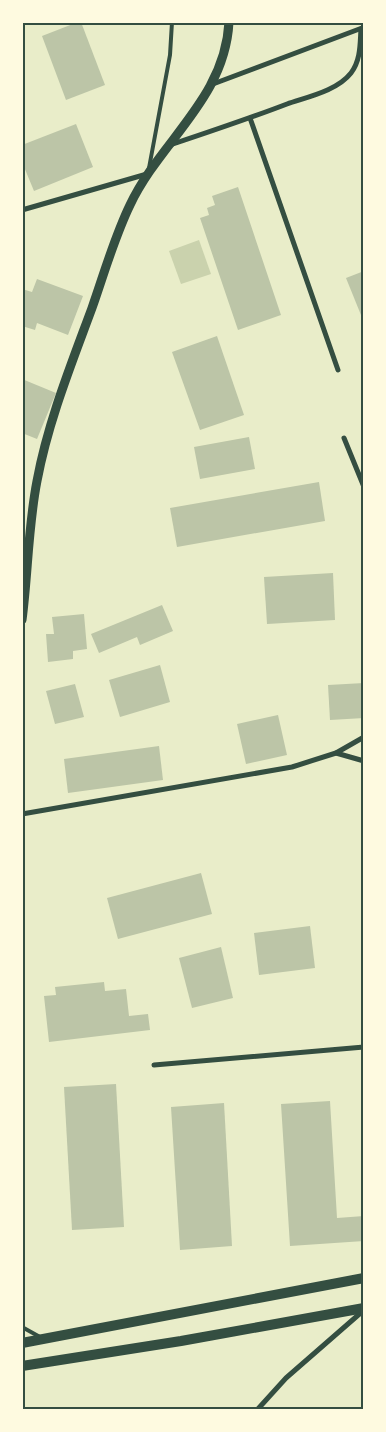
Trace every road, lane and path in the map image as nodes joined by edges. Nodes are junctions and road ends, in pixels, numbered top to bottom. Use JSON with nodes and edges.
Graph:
{"nodes":[{"id":1,"x":172,"y":22,"type":"edge"},
{"id":2,"x":229,"y":22,"type":"edge"},
{"id":3,"x":362,"y":28,"type":"edge"},
{"id":4,"x":212,"y":84,"type":"junction"},
{"id":5,"x":250,"y":118,"type":"junction"},
{"id":6,"x":168,"y":146,"type":"junction"},
{"id":7,"x":148,"y":173,"type":"junction"},
{"id":8,"x":22,"y":210,"type":"edge"},
{"id":9,"x":338,"y":370,"type":"dead end"},
{"id":10,"x":344,"y":438,"type":"dead end"},
{"id":11,"x":364,"y":487,"type":"edge"},
{"id":12,"x":22,"y":620,"type":"edge"},
{"id":13,"x":364,"y":737,"type":"edge"},
{"id":14,"x":336,"y":753,"type":"junction"},
{"id":15,"x":364,"y":761,"type":"edge"},
{"id":16,"x":22,"y":814,"type":"edge"},
{"id":17,"x":364,"y":1046,"type":"edge"},
{"id":18,"x":154,"y":1065,"type":"dead end"},
{"id":19,"x":364,"y":1278,"type":"edge"},
{"id":20,"x":364,"y":1309,"type":"edge"},
{"id":21,"x":22,"y":1327,"type":"edge"},
{"id":22,"x":44,"y":1339,"type":"junction"},
{"id":23,"x":22,"y":1344,"type":"edge"},
{"id":24,"x":22,"y":1366,"type":"edge"},
{"id":25,"x":256,"y":1410,"type":"edge"}],
"edges":[{"from":1,"to":7,"type":"lane"},
{"from":2,"to":4,"type":"street"},
{"from":3,"to":4,"type":"street"},
{"from":3,"to":5,"type":"street"},
{"from":4,"to":6,"type":"street"},
{"from":5,"to":6,"type":"street"},
{"from":5,"to":9,"type":"street"},
{"from":6,"to":7,"type":"street"},
{"from":7,"to":8,"type":"street"},
{"from":7,"to":12,"type":"street"},
{"from":10,"to":11,"type":"street"},
{"from":13,"to":14,"type":"street"},
{"from":14,"to":15,"type":"street"},
{"from":14,"to":16,"type":"street"},
{"from":17,"to":18,"type":"street"},
{"from":19,"to":22,"type":"main road"},
{"from":20,"to":24,"type":"main road"},
{"from":20,"to":25,"type":"street"},
{"from":21,"to":22,"type":"lane"},
{"from":22,"to":23,"type":"main road"}]}
